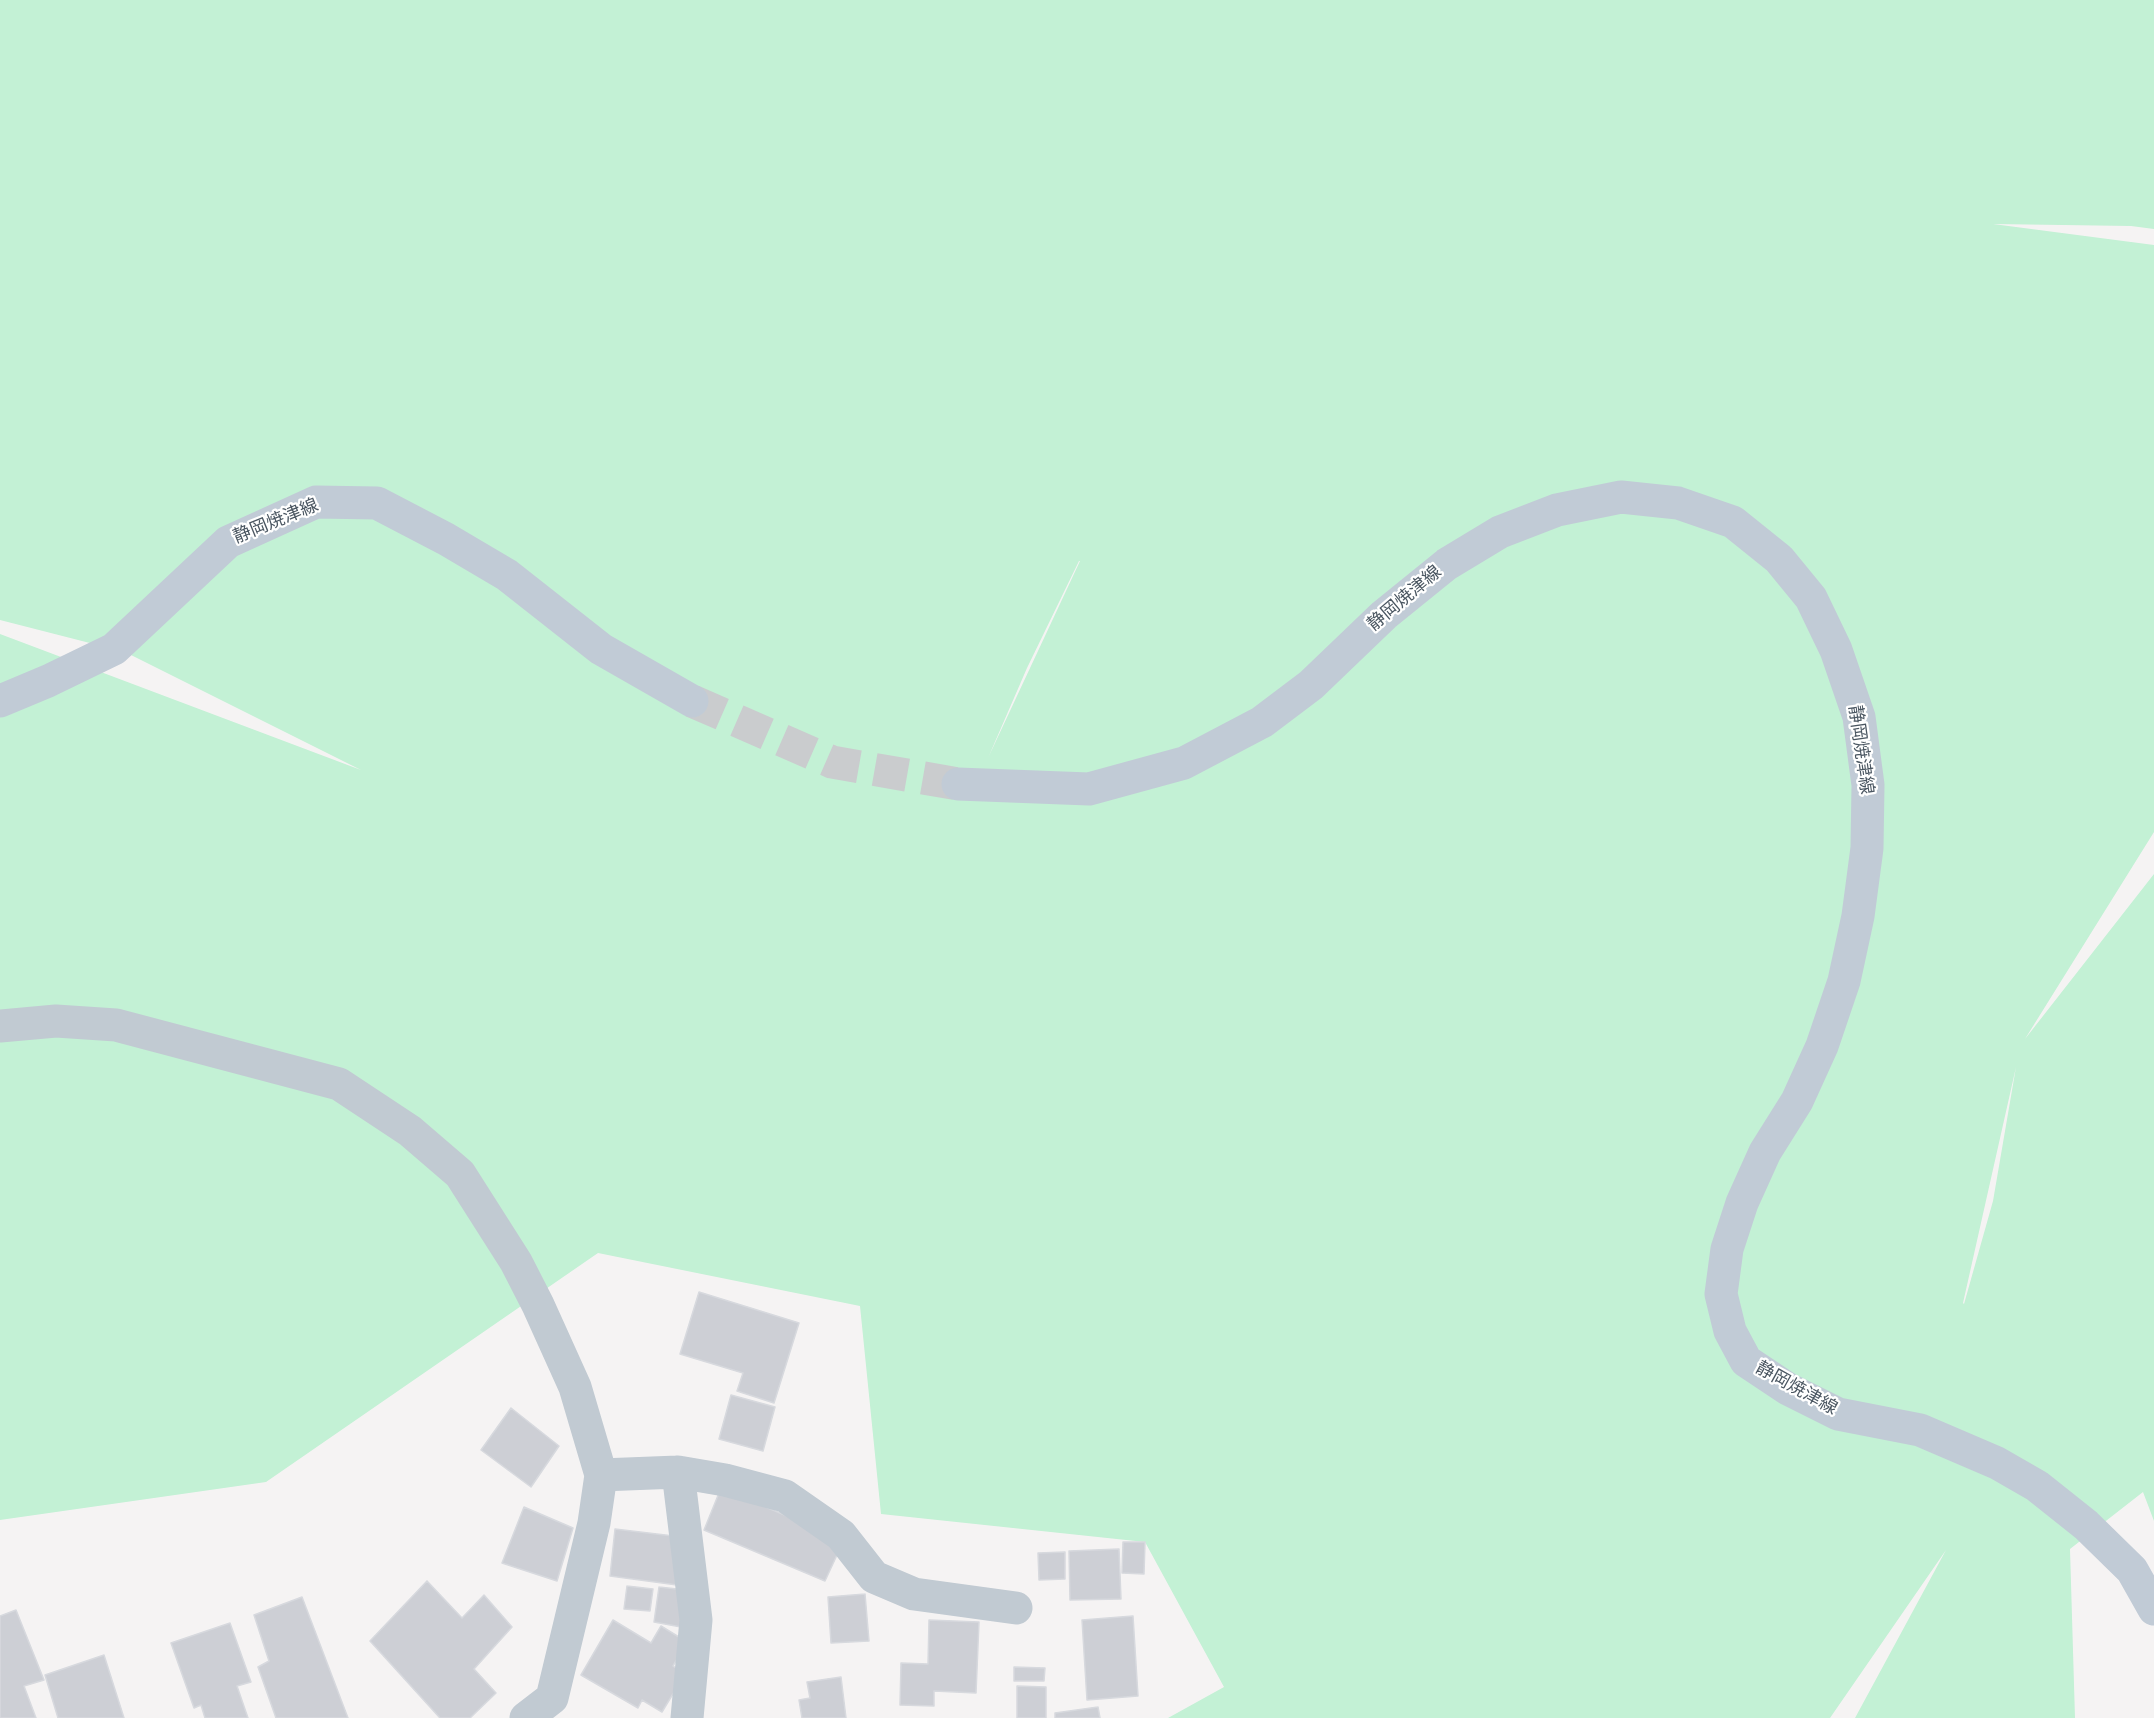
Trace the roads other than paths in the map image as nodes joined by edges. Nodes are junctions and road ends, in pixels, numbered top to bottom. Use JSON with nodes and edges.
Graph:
{"nodes":[{"id":1,"x":0,"y":701,"type":"edge"},
{"id":2,"x":692,"y":701,"type":"tunnel mouth"},
{"id":3,"x":958,"y":784,"type":"tunnel mouth"},
{"id":4,"x":0,"y":1026,"type":"edge"},
{"id":5,"x":678,"y":1472,"type":"junction"},
{"id":6,"x":601,"y":1475,"type":"junction"},
{"id":7,"x":1016,"y":1608,"type":"dead end"},
{"id":8,"x":2154,"y":1609,"type":"edge"},
{"id":9,"x":526,"y":1718,"type":"edge"},
{"id":10,"x":687,"y":1718,"type":"edge"}],
"edges":[{"from":1,"to":2,"type":"main road","name":"静岡焼津線"},
{"from":3,"to":8,"type":"main road","name":"静岡焼津線"},
{"from":4,"to":6,"type":"street"},
{"from":5,"to":6,"type":"street"},
{"from":5,"to":7,"type":"street"},
{"from":5,"to":10,"type":"street"},
{"from":6,"to":9,"type":"street"}]}
